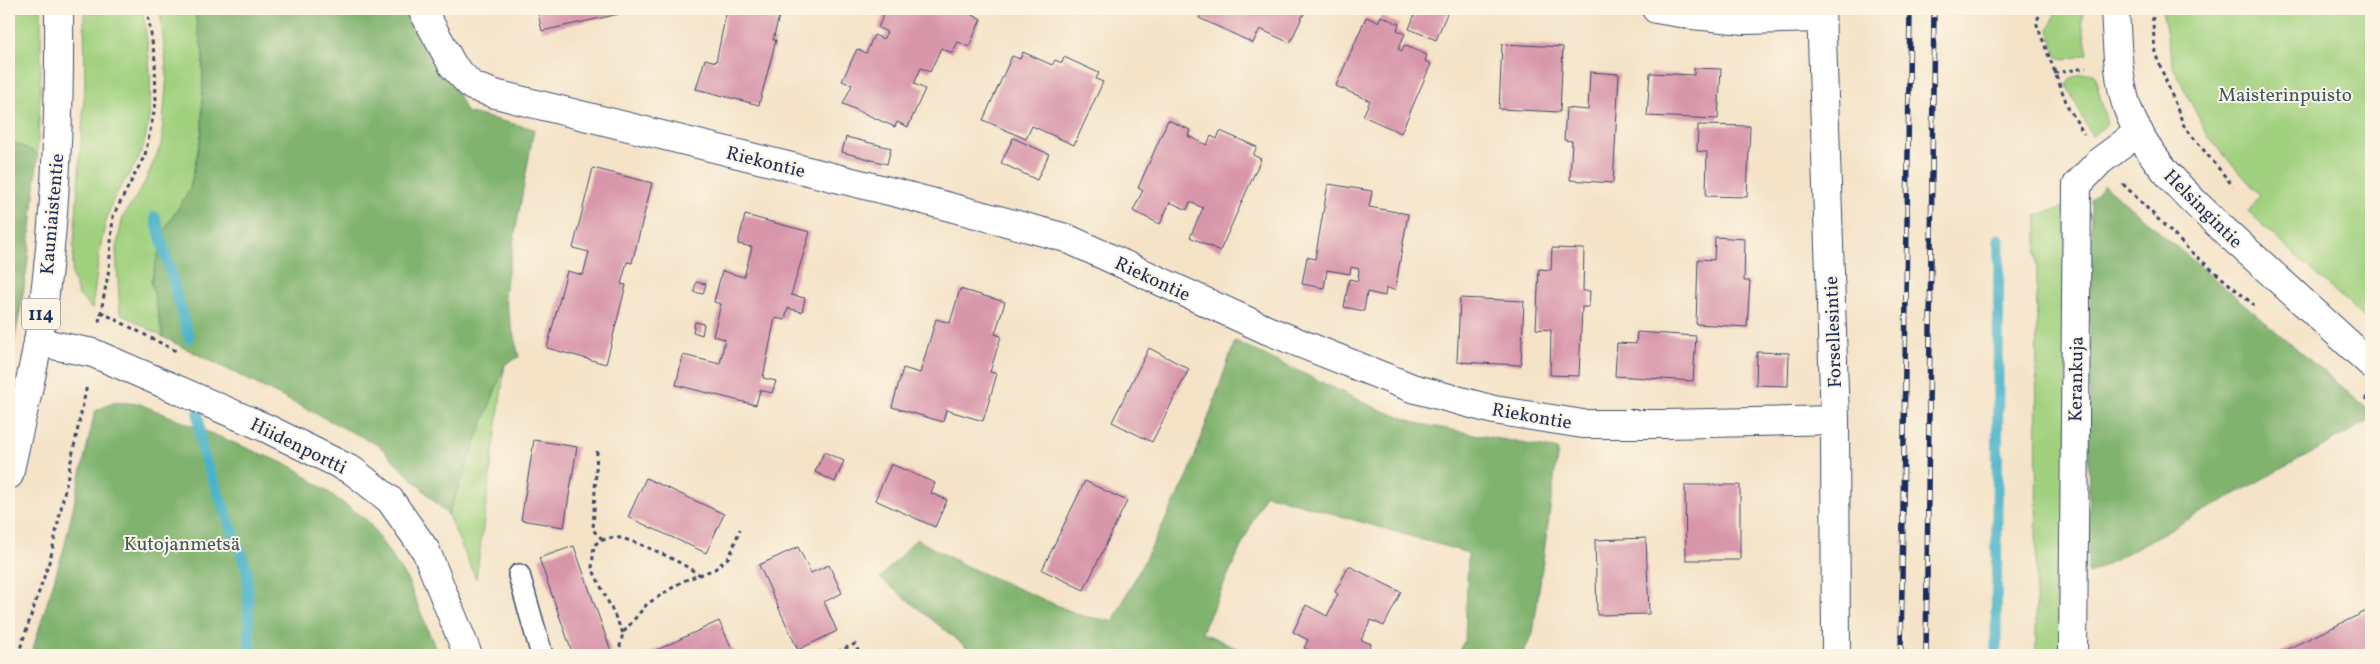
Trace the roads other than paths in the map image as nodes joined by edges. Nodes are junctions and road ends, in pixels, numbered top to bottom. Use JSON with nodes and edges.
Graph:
{"nodes":[{"id":1,"x":59,"y":9,"type":"edge"},
{"id":2,"x":422,"y":9,"type":"edge"},
{"id":3,"x":1656,"y":9,"type":"edge"},
{"id":4,"x":2115,"y":9,"type":"edge"},
{"id":5,"x":1821,"y":13,"type":"edge"},
{"id":6,"x":2139,"y":132,"type":"junction"},
{"id":7,"x":38,"y":342,"type":"junction"},
{"id":8,"x":2371,"y":364,"type":"edge"},
{"id":9,"x":1835,"y":420,"type":"junction"},
{"id":10,"x":9,"y":475,"type":"edge"},
{"id":11,"x":519,"y":575,"type":"dead end"},
{"id":12,"x":468,"y":655,"type":"edge"},
{"id":13,"x":542,"y":655,"type":"edge"},
{"id":14,"x":1836,"y":655,"type":"edge"},
{"id":15,"x":2073,"y":655,"type":"edge"}],
"edges":[{"from":1,"to":7,"type":"street","name":"Kauniaistentie","number":"114"},
{"from":2,"to":9,"type":"street","name":"Riekontie"},
{"from":3,"to":5,"type":"street"},
{"from":4,"to":6,"type":"street","name":"Helsingintie"},
{"from":5,"to":9,"type":"street","name":"Forsellesintie"},
{"from":6,"to":8,"type":"street","name":"Helsingintie"},
{"from":6,"to":15,"type":"street","name":"Kerankuja"},
{"from":7,"to":10,"type":"street","name":"Kauniaistentie","number":"114"},
{"from":7,"to":12,"type":"street","name":"Hiidenportti"},
{"from":9,"to":14,"type":"street","name":"Forsellesintie"},
{"from":11,"to":13,"type":"lane"}]}
